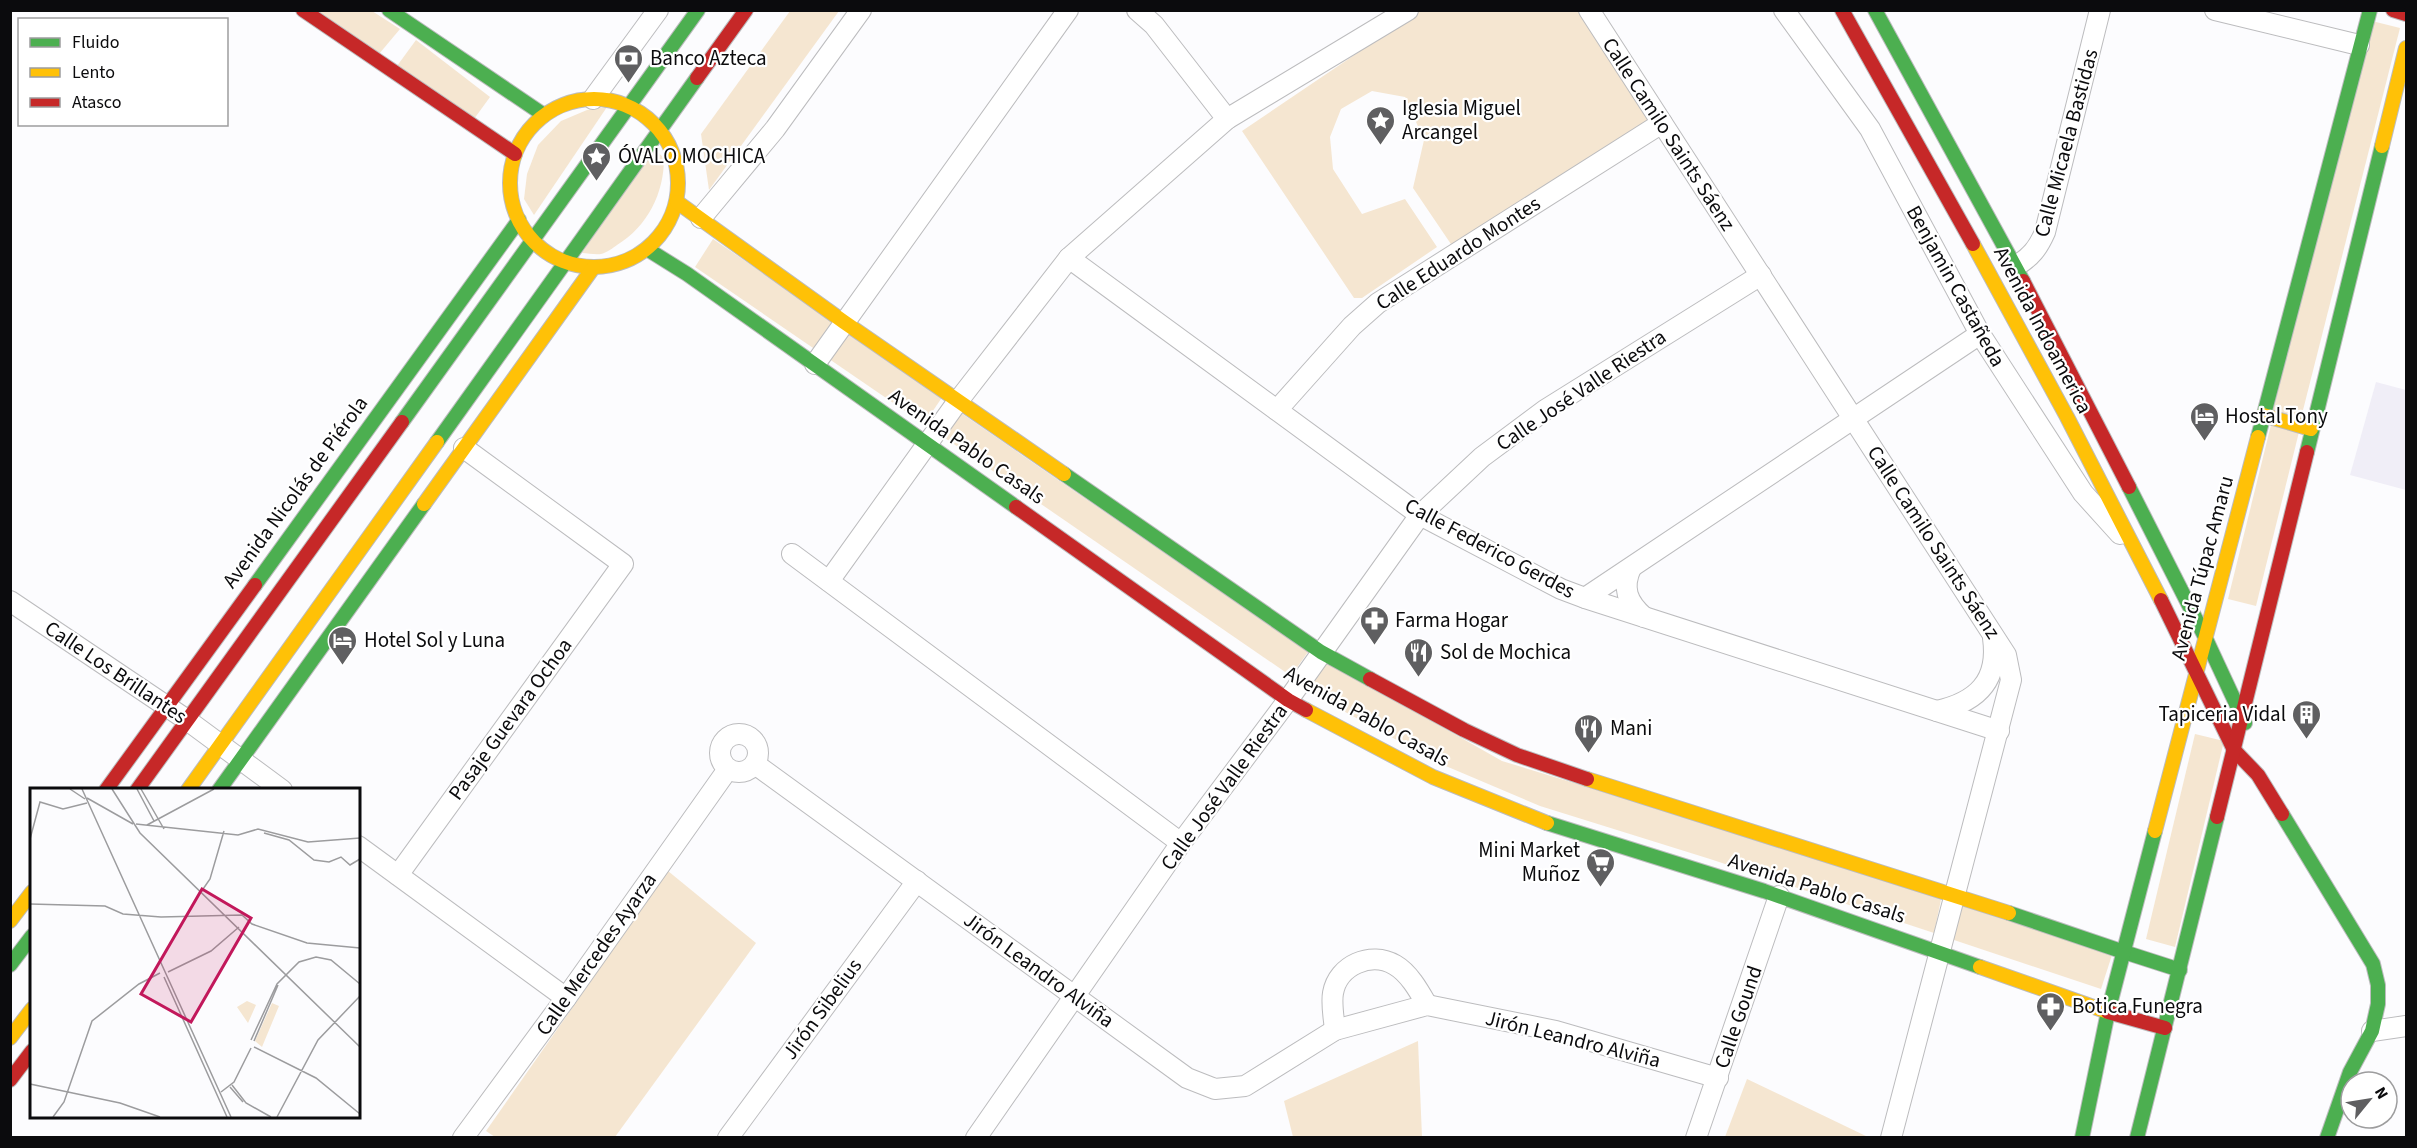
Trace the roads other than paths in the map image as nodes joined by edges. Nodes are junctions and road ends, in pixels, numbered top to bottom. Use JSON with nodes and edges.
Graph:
{"nodes":[{"id":1,"x":303,"y":10,"type":"edge"},
{"id":2,"x":389,"y":10,"type":"edge"},
{"id":3,"x":658,"y":10,"type":"edge"},
{"id":4,"x":698,"y":10,"type":"edge"},
{"id":5,"x":746,"y":10,"type":"edge"},
{"id":6,"x":861,"y":10,"type":"edge"},
{"id":7,"x":1068,"y":10,"type":"edge"},
{"id":8,"x":1137,"y":10,"type":"edge"},
{"id":9,"x":1408,"y":10,"type":"edge"},
{"id":10,"x":1589,"y":10,"type":"edge"},
{"id":11,"x":1784,"y":10,"type":"edge"},
{"id":12,"x":1842,"y":10,"type":"edge"},
{"id":13,"x":1875,"y":10,"type":"edge"},
{"id":14,"x":2100,"y":10,"type":"edge"},
{"id":15,"x":2215,"y":10,"type":"edge"},
{"id":16,"x":2370,"y":10,"type":"edge"},
{"id":17,"x":2393,"y":10,"type":"edge"},
{"id":18,"x":2406,"y":14,"type":"edge"},
{"id":19,"x":2359,"y":45,"type":"junction"},
{"id":20,"x":2406,"y":48,"type":"edge"},
{"id":21,"x":593,"y":99,"type":"junction"},
{"id":22,"x":629,"y":106,"type":"junction"},
{"id":23,"x":544,"y":115,"type":"junction"},
{"id":24,"x":1227,"y":119,"type":"junction"},
{"id":25,"x":1662,"y":123,"type":"junction"},
{"id":26,"x":660,"y":130,"type":"junction"},
{"id":27,"x":515,"y":154,"type":"junction"},
{"id":28,"x":676,"y":202,"type":"junction"},
{"id":29,"x":701,"y":218,"type":"junction"},
{"id":30,"x":519,"y":220,"type":"junction"},
{"id":31,"x":532,"y":240,"type":"junction"},
{"id":32,"x":647,"y":249,"type":"junction"},
{"id":33,"x":1069,"y":258,"type":"junction"},
{"id":34,"x":566,"y":262,"type":"junction"},
{"id":35,"x":2016,"y":266,"type":"junction"},
{"id":36,"x":593,"y":267,"type":"junction"},
{"id":37,"x":1761,"y":275,"type":"junction"},
{"id":38,"x":844,"y":322,"type":"junction"},
{"id":39,"x":443,"y":325,"type":"junction"},
{"id":40,"x":1980,"y":334,"type":"junction"},
{"id":41,"x":462,"y":338,"type":"junction"},
{"id":42,"x":815,"y":364,"type":"junction"},
{"id":43,"x":958,"y":401,"type":"junction"},
{"id":44,"x":463,"y":405,"type":"junction"},
{"id":45,"x":1277,"y":410,"type":"junction"},
{"id":46,"x":2263,"y":415,"type":"junction"},
{"id":47,"x":485,"y":419,"type":"junction"},
{"id":48,"x":1855,"y":419,"type":"junction"},
{"id":49,"x":2311,"y":429,"type":"junction"},
{"id":50,"x":927,"y":443,"type":"junction"},
{"id":51,"x":464,"y":448,"type":"junction"},
{"id":52,"x":1420,"y":515,"type":"junction"},
{"id":53,"x":792,"y":554,"type":"dead end"},
{"id":54,"x":2139,"y":555,"type":"junction"},
{"id":55,"x":1631,"y":568,"type":"junction"},
{"id":56,"x":829,"y":581,"type":"junction"},
{"id":57,"x":1585,"y":598,"type":"junction"},
{"id":58,"x":10,"y":601,"type":"edge"},
{"id":59,"x":1644,"y":617,"type":"junction"},
{"id":60,"x":1992,"y":632,"type":"junction"},
{"id":61,"x":2205,"y":637,"type":"junction"},
{"id":62,"x":1322,"y":652,"type":"junction"},
{"id":63,"x":2196,"y":674,"type":"junction"},
{"id":64,"x":1288,"y":700,"type":"junction"},
{"id":65,"x":166,"y":706,"type":"junction"},
{"id":66,"x":1937,"y":711,"type":"junction"},
{"id":67,"x":2243,"y":717,"type":"junction"},
{"id":68,"x":187,"y":720,"type":"junction"},
{"id":69,"x":1999,"y":731,"type":"junction"},
{"id":70,"x":221,"y":744,"type":"junction"},
{"id":71,"x":2234,"y":750,"type":"junction"},
{"id":72,"x":241,"y":759,"type":"junction"},
{"id":73,"x":755,"y":764,"type":"junction"},
{"id":74,"x":728,"y":769,"type":"junction"},
{"id":75,"x":2258,"y":775,"type":"junction"},
{"id":76,"x":107,"y":788,"type":"edge"},
{"id":77,"x":138,"y":788,"type":"edge"},
{"id":78,"x":189,"y":788,"type":"edge"},
{"id":79,"x":220,"y":788,"type":"edge"},
{"id":80,"x":281,"y":788,"type":"edge"},
{"id":81,"x":1181,"y":843,"type":"junction"},
{"id":82,"x":360,"y":847,"type":"edge"},
{"id":83,"x":398,"y":875,"type":"junction"},
{"id":84,"x":916,"y":881,"type":"junction"},
{"id":85,"x":23,"y":893,"type":"edge"},
{"id":86,"x":1956,"y":895,"type":"junction"},
{"id":87,"x":1779,"y":896,"type":"junction"},
{"id":88,"x":10,"y":921,"type":"edge"},
{"id":89,"x":30,"y":939,"type":"edge"},
{"id":90,"x":1940,"y":951,"type":"junction"},
{"id":91,"x":2124,"y":952,"type":"junction"},
{"id":92,"x":10,"y":965,"type":"edge"},
{"id":93,"x":2180,"y":970,"type":"junction"},
{"id":94,"x":1075,"y":996,"type":"junction"},
{"id":95,"x":566,"y":998,"type":"junction"},
{"id":96,"x":1427,"y":1005,"type":"junction"},
{"id":97,"x":30,"y":1012,"type":"edge"},
{"id":98,"x":2108,"y":1012,"type":"junction"},
{"id":99,"x":2406,"y":1026,"type":"edge"},
{"id":100,"x":2165,"y":1028,"type":"junction"},
{"id":101,"x":1335,"y":1030,"type":"junction"},
{"id":102,"x":2372,"y":1031,"type":"junction"},
{"id":103,"x":10,"y":1038,"type":"edge"},
{"id":104,"x":30,"y":1054,"type":"edge"},
{"id":105,"x":1718,"y":1078,"type":"junction"},
{"id":106,"x":10,"y":1080,"type":"edge"},
{"id":107,"x":463,"y":1137,"type":"edge"},
{"id":108,"x":728,"y":1137,"type":"edge"},
{"id":109,"x":976,"y":1137,"type":"edge"},
{"id":110,"x":1696,"y":1137,"type":"edge"},
{"id":111,"x":1891,"y":1137,"type":"edge"},
{"id":112,"x":2082,"y":1137,"type":"edge"},
{"id":113,"x":2137,"y":1137,"type":"edge"},
{"id":114,"x":2327,"y":1137,"type":"edge"}],
"edges":[{"from":1,"to":27,"type":"main road"},
{"from":2,"to":23,"type":"main road"},
{"from":3,"to":21,"type":"street"},
{"from":4,"to":22,"type":"main road"},
{"from":5,"to":26,"type":"main road"},
{"from":6,"to":29,"type":"street"},
{"from":7,"to":38,"type":"street"},
{"from":8,"to":24,"type":"street"},
{"from":9,"to":24,"type":"street"},
{"from":10,"to":25,"type":"street","name":"Calle Camilo Saints Sáenz"},
{"from":11,"to":40,"type":"street","name":"Benjamin Castañeda"},
{"from":12,"to":54,"type":"main road","name":"Avenida Indoamerica"},
{"from":13,"to":35,"type":"main road","name":"Avenida Indoamerica"},
{"from":14,"to":35,"type":"street","name":"Calle Micaela Bastidas"},
{"from":15,"to":19,"type":"street"},
{"from":16,"to":19,"type":"main road","name":"Avenida Túpac Amaru"},
{"from":17,"to":18,"type":"main road"},
{"from":19,"to":46,"type":"main road","name":"Avenida Túpac Amaru"},
{"from":20,"to":49,"type":"main road"},
{"from":21,"to":22,"type":"main road"},
{"from":21,"to":23,"type":"main road"},
{"from":22,"to":26,"type":"main road"},
{"from":22,"to":31,"type":"main road"},
{"from":23,"to":27,"type":"main road"},
{"from":24,"to":33,"type":"street"},
{"from":25,"to":37,"type":"street","name":"Calle Camilo Saints Sáenz"},
{"from":25,"to":45,"type":"street","name":"Calle Eduardo Montes"},
{"from":26,"to":28,"type":"main road"},
{"from":26,"to":34,"type":"main road"},
{"from":27,"to":30,"type":"main road"},
{"from":28,"to":29,"type":"main road","name":"Avenida Pablo Casals"},
{"from":28,"to":32,"type":"main road"},
{"from":29,"to":38,"type":"main road","name":"Avenida Pablo Casals"},
{"from":30,"to":31,"type":"main road"},
{"from":30,"to":39,"type":"main road","name":"Avenida Nicolás de Piérola"},
{"from":31,"to":34,"type":"main road"},
{"from":31,"to":41,"type":"main road"},
{"from":32,"to":36,"type":"main road"},
{"from":32,"to":42,"type":"main road","name":"Avenida Pablo Casals"},
{"from":33,"to":43,"type":"street"},
{"from":33,"to":45,"type":"street","name":"Calle Federico Gerdes"},
{"from":34,"to":36,"type":"main road"},
{"from":34,"to":44,"type":"main road"},
{"from":35,"to":61,"type":"main road","name":"Avenida Indoamerica"},
{"from":36,"to":47,"type":"main road"},
{"from":37,"to":48,"type":"street","name":"Calle Camilo Saints Sáenz"},
{"from":37,"to":52,"type":"street","name":"Calle José Valle Riestra"},
{"from":38,"to":42,"type":"street"},
{"from":38,"to":43,"type":"main road","name":"Avenida Pablo Casals"},
{"from":39,"to":41,"type":"main road"},
{"from":39,"to":65,"type":"main road","name":"Avenida Nicolás de Piérola"},
{"from":40,"to":48,"type":"street"},
{"from":40,"to":54,"type":"street","name":"Benjamin Castañeda"},
{"from":41,"to":68,"type":"main road"},
{"from":42,"to":50,"type":"main road","name":"Avenida Pablo Casals"},
{"from":43,"to":50,"type":"street"},
{"from":43,"to":62,"type":"main road","name":"Avenida Pablo Casals"},
{"from":44,"to":47,"type":"main road"},
{"from":44,"to":70,"type":"main road"},
{"from":45,"to":52,"type":"street","name":"Calle Federico Gerdes"},
{"from":46,"to":49,"type":"main road"},
{"from":46,"to":61,"type":"main road","name":"Avenida Túpac Amaru"},
{"from":47,"to":51,"type":"main road"},
{"from":48,"to":55,"type":"street"},
{"from":48,"to":60,"type":"street","name":"Calle Camilo Saints Sáenz"},
{"from":49,"to":67,"type":"main road"},
{"from":50,"to":56,"type":"street"},
{"from":50,"to":64,"type":"main road","name":"Avenida Pablo Casals"},
{"from":51,"to":72,"type":"main road"},
{"from":51,"to":83,"type":"street","name":"Pasaje Guevara Ochoa"},
{"from":52,"to":57,"type":"street","name":"Calle Federico Gerdes"},
{"from":52,"to":62,"type":"street","name":"Calle José Valle Riestra"},
{"from":53,"to":56,"type":"street"},
{"from":54,"to":63,"type":"main road","name":"Avenida Indoamerica"},
{"from":55,"to":57,"type":"street"},
{"from":55,"to":59,"type":"street"},
{"from":56,"to":81,"type":"street"},
{"from":57,"to":59,"type":"street","name":"Calle Federico Gerdes"},
{"from":58,"to":65,"type":"street","name":"Calle Los Brillantes"},
{"from":59,"to":66,"type":"street","name":"Calle Federico Gerdes"},
{"from":60,"to":66,"type":"street"},
{"from":60,"to":69,"type":"street","name":"Calle Camilo Saints Sáenz"},
{"from":61,"to":63,"type":"main road","name":"Avenida Túpac Amaru"},
{"from":61,"to":67,"type":"main road","name":"Avenida Indoamerica"},
{"from":62,"to":64,"type":"street","name":"Calle José Valle Riestra"},
{"from":62,"to":86,"type":"main road","name":"Avenida Pablo Casals"},
{"from":63,"to":71,"type":"main road","name":"Avenida Indoamerica"},
{"from":63,"to":91,"type":"main road","name":"Avenida Túpac Amaru"},
{"from":64,"to":81,"type":"street","name":"Calle José Valle Riestra"},
{"from":64,"to":87,"type":"main road","name":"Avenida Pablo Casals"},
{"from":65,"to":68,"type":"street","name":"Calle Los Brillantes"},
{"from":65,"to":76,"type":"main road","name":"Avenida Nicolás de Piérola"},
{"from":66,"to":69,"type":"street","name":"Calle Federico Gerdes"},
{"from":67,"to":71,"type":"main road"},
{"from":67,"to":75,"type":"main road","name":"Avenida Indoamerica"},
{"from":68,"to":70,"type":"street","name":"Calle Los Brillantes"},
{"from":68,"to":77,"type":"main road"},
{"from":69,"to":86,"type":"street","name":"Calle Camilo Saints Sáenz"},
{"from":70,"to":72,"type":"street","name":"Calle Los Brillantes"},
{"from":70,"to":78,"type":"main road"},
{"from":71,"to":75,"type":"main road","name":"Avenida Indoamerica"},
{"from":71,"to":93,"type":"main road"},
{"from":72,"to":79,"type":"main road"},
{"from":72,"to":80,"type":"street","name":"Calle Los Brillantes"},
{"from":73,"to":74,"type":"street"},
{"from":73,"to":74,"type":"street"},
{"from":73,"to":84,"type":"street","name":"Jirón Leandro Alviña"},
{"from":74,"to":95,"type":"street","name":"Calle Mercedes Ayarza"},
{"from":75,"to":102,"type":"main road"},
{"from":81,"to":94,"type":"street","name":"Calle José Valle Riestra"},
{"from":82,"to":83,"type":"street"},
{"from":83,"to":95,"type":"street"},
{"from":84,"to":94,"type":"street","name":"Jirón Leandro Alviña"},
{"from":84,"to":108,"type":"street","name":"Jirón Sibelius"},
{"from":85,"to":88,"type":"main road"},
{"from":86,"to":90,"type":"street","name":"Calle Camilo Saints Sáenz"},
{"from":86,"to":91,"type":"main road","name":"Avenida Pablo Casals"},
{"from":87,"to":90,"type":"main road","name":"Avenida Pablo Casals"},
{"from":87,"to":105,"type":"street","name":"Calle Gound"},
{"from":89,"to":92,"type":"main road"},
{"from":90,"to":98,"type":"main road","name":"Avenida Pablo Casals"},
{"from":90,"to":111,"type":"street","name":"Calle Camilo Saints Sáenz"},
{"from":91,"to":93,"type":"main road","name":"Avenida Pablo Casals"},
{"from":91,"to":98,"type":"main road","name":"Avenida Túpac Amaru"},
{"from":93,"to":100,"type":"main road"},
{"from":94,"to":101,"type":"street","name":"Jirón Leandro Alviña"},
{"from":94,"to":109,"type":"street","name":"Calle José Valle Riestra"},
{"from":95,"to":107,"type":"street","name":"Calle Mercedes Ayarza"},
{"from":96,"to":101,"type":"street","name":"Jirón Leandro Alviña"},
{"from":96,"to":101,"type":"street"},
{"from":96,"to":105,"type":"street","name":"Jirón Leandro Alviña"},
{"from":97,"to":103,"type":"main road"},
{"from":98,"to":100,"type":"main road","name":"Avenida Pablo Casals"},
{"from":98,"to":112,"type":"main road","name":"Avenida Túpac Amaru"},
{"from":99,"to":102,"type":"street"},
{"from":100,"to":113,"type":"main road"},
{"from":102,"to":114,"type":"main road"},
{"from":104,"to":106,"type":"main road"},
{"from":105,"to":110,"type":"street","name":"Calle Gound"}]}
